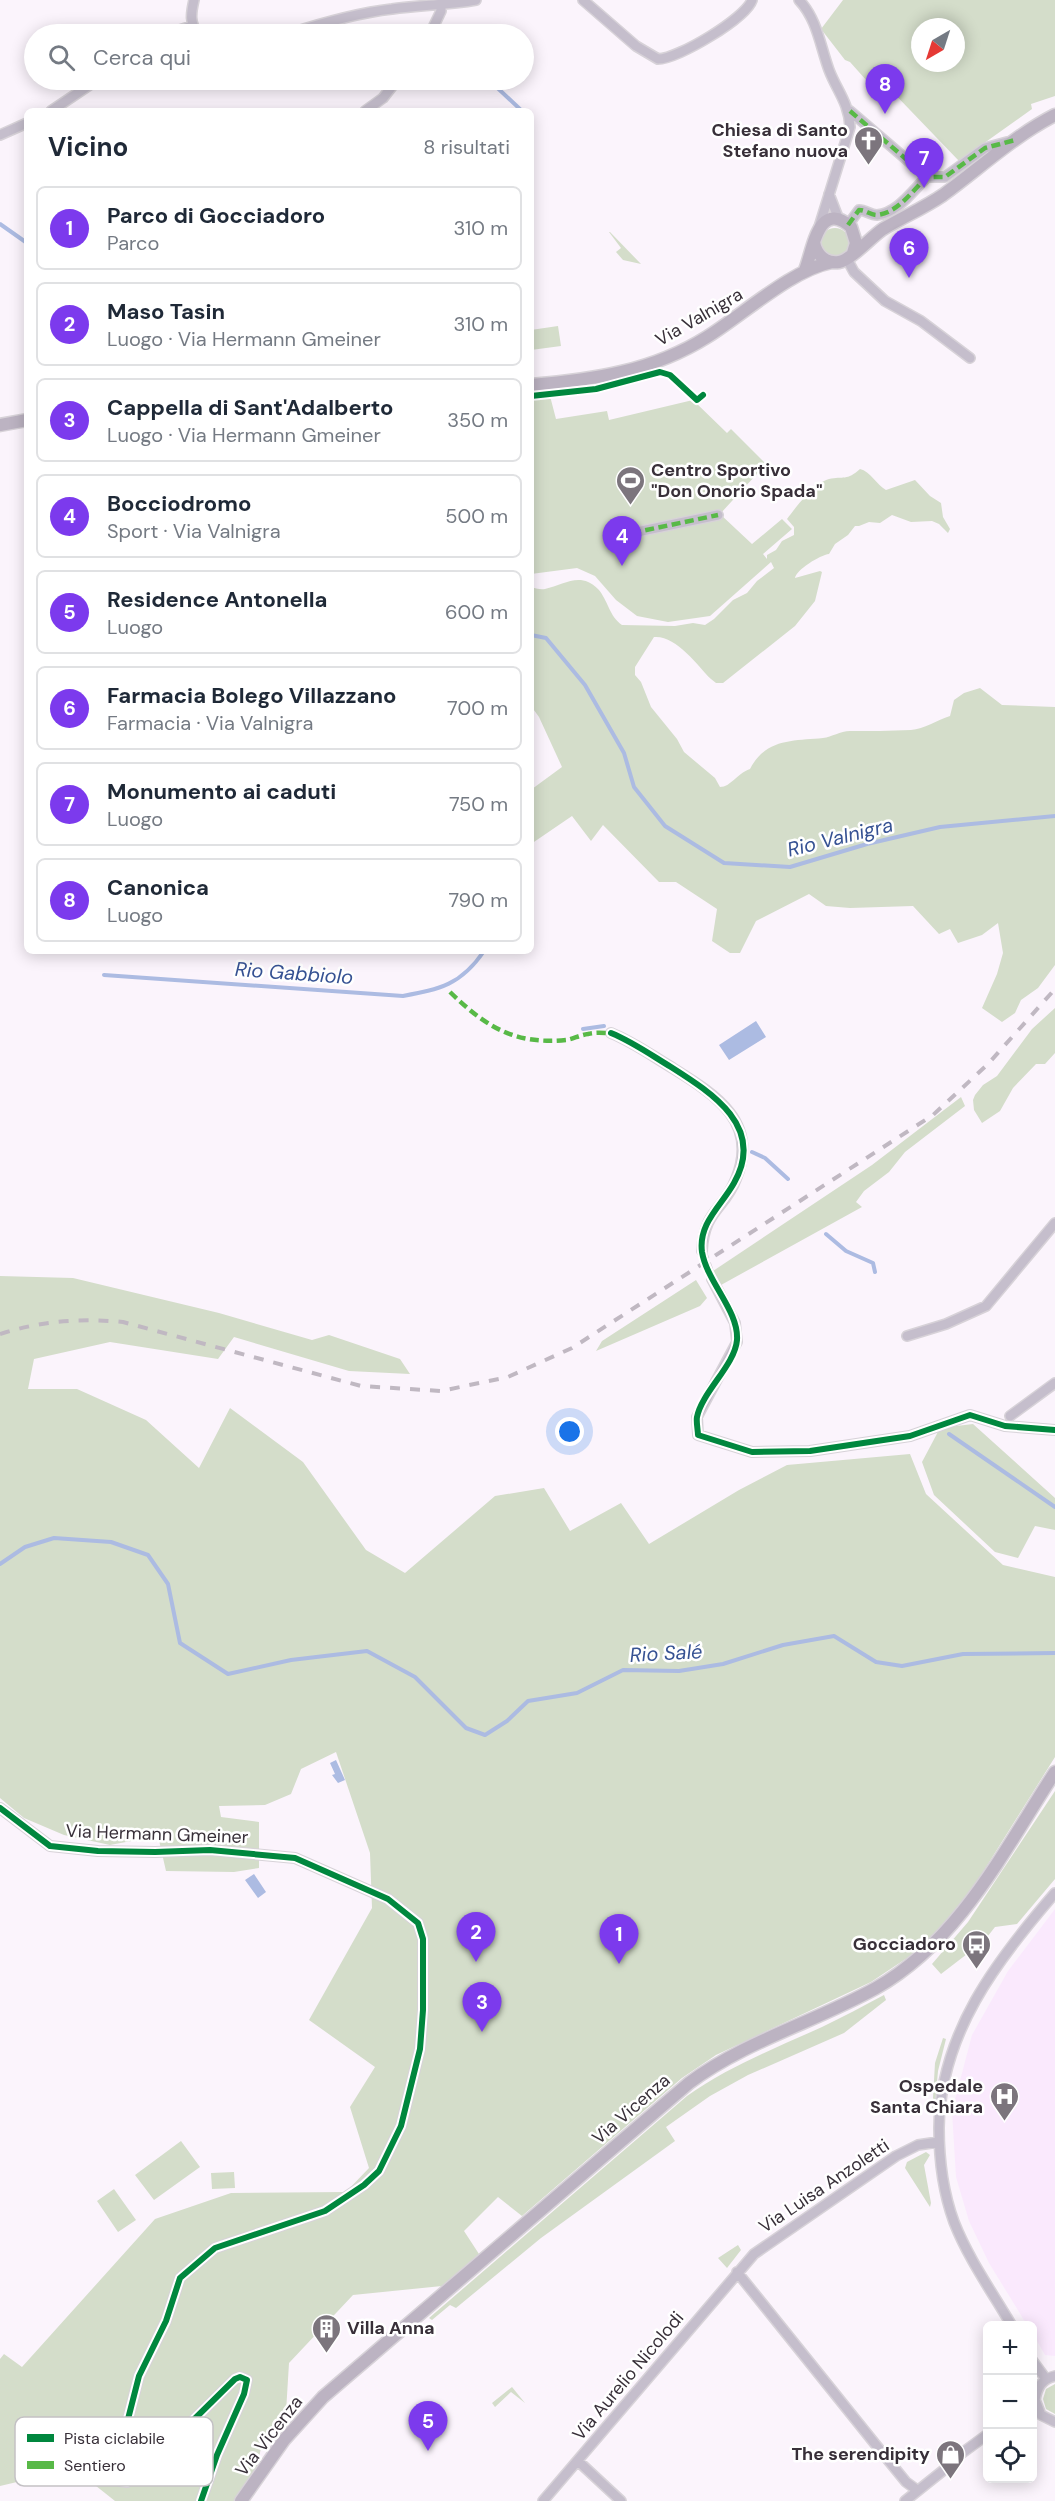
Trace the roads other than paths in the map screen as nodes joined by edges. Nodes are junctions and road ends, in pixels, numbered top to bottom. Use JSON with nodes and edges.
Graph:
{"nodes":[{"id":1,"x":194,"y":0,"type":"edge"},
{"id":2,"x":476,"y":0,"type":"edge"},
{"id":3,"x":583,"y":0,"type":"edge"},
{"id":4,"x":752,"y":0,"type":"edge"},
{"id":5,"x":799,"y":0,"type":"edge"},
{"id":6,"x":441,"y":6,"type":"junction"},
{"id":7,"x":192,"y":22,"type":"joint"},
{"id":8,"x":188,"y":24,"type":"edge"},
{"id":9,"x":319,"y":24,"type":"edge"},
{"id":10,"x":435,"y":24,"type":"edge"},
{"id":11,"x":82,"y":90,"type":"edge"},
{"id":12,"x":390,"y":90,"type":"edge"},
{"id":13,"x":55,"y":108,"type":"edge"},
{"id":14,"x":369,"y":108,"type":"edge"},
{"id":15,"x":850,"y":111,"type":"junction"},
{"id":16,"x":1055,"y":115,"type":"edge"},
{"id":17,"x":24,"y":124,"type":"edge"},
{"id":18,"x":0,"y":135,"type":"edge"},
{"id":19,"x":1015,"y":140,"type":"junction"},
{"id":20,"x":927,"y":177,"type":"junction"},
{"id":21,"x":829,"y":194,"type":"junction"},
{"id":22,"x":847,"y":225,"type":"junction"},
{"id":23,"x":885,"y":228,"type":"junction"},
{"id":24,"x":818,"y":229,"type":"junction"},
{"id":25,"x":814,"y":242,"type":"junction"},
{"id":26,"x":850,"y":256,"type":"junction"},
{"id":27,"x":832,"y":262,"type":"junction"},
{"id":28,"x":805,"y":270,"type":"junction"},
{"id":29,"x":970,"y":358,"type":"dead end"},
{"id":30,"x":534,"y":385,"type":"edge"},
{"id":31,"x":24,"y":421,"type":"edge"},
{"id":32,"x":0,"y":425,"type":"edge"},
{"id":33,"x":718,"y":515,"type":"dead end"},
{"id":34,"x":633,"y":533,"type":"dead end"},
{"id":35,"x":611,"y":1033,"type":"dead end"},
{"id":36,"x":1055,"y":1223,"type":"edge"},
{"id":37,"x":702,"y":1251,"type":"tunnel mouth"},
{"id":38,"x":712,"y":1279,"type":"tunnel mouth"},
{"id":39,"x":907,"y":1336,"type":"dead end"},
{"id":40,"x":1055,"y":1383,"type":"edge"},
{"id":41,"x":1011,"y":1416,"type":"dead end"},
{"id":42,"x":1055,"y":1430,"type":"edge"},
{"id":43,"x":1055,"y":1772,"type":"edge"},
{"id":44,"x":0,"y":1808,"type":"edge"},
{"id":45,"x":1055,"y":1893,"type":"edge"},
{"id":46,"x":938,"y":2142,"type":"junction"},
{"id":47,"x":737,"y":2272,"type":"junction"},
{"id":48,"x":1010,"y":2321,"type":"edge"},
{"id":49,"x":1037,"y":2365,"type":"edge"},
{"id":50,"x":1050,"y":2378,"type":"edge"},
{"id":51,"x":1037,"y":2394,"type":"edge"},
{"id":52,"x":1037,"y":2408,"type":"edge"},
{"id":53,"x":129,"y":2417,"type":"edge"},
{"id":54,"x":196,"y":2417,"type":"edge"},
{"id":55,"x":1055,"y":2422,"type":"edge"},
{"id":56,"x":983,"y":2437,"type":"edge"},
{"id":57,"x":983,"y":2445,"type":"edge"},
{"id":58,"x":578,"y":2461,"type":"junction"},
{"id":59,"x":955,"y":2462,"type":"junction"},
{"id":60,"x":213,"y":2466,"type":"edge"},
{"id":61,"x":206,"y":2486,"type":"edge"},
{"id":62,"x":917,"y":2490,"type":"junction"},
{"id":63,"x":201,"y":2501,"type":"edge"},
{"id":64,"x":240,"y":2501,"type":"edge"},
{"id":65,"x":543,"y":2501,"type":"edge"},
{"id":66,"x":621,"y":2501,"type":"edge"},
{"id":67,"x":905,"y":2501,"type":"edge"}],
"edges":[{"from":1,"to":7,"type":"street"},
{"from":2,"to":6,"type":"street"},
{"from":3,"to":4,"type":"street"},
{"from":5,"to":15,"type":"street"},
{"from":6,"to":9,"type":"street"},
{"from":6,"to":10,"type":"street"},
{"from":7,"to":8,"type":"street"},
{"from":11,"to":13,"type":"street"},
{"from":12,"to":14,"type":"street"},
{"from":15,"to":20,"type":"street"},
{"from":15,"to":21,"type":"street"},
{"from":16,"to":19,"type":"main road"},
{"from":17,"to":18,"type":"street"},
{"from":19,"to":20,"type":"street"},
{"from":19,"to":23,"type":"main road"},
{"from":20,"to":22,"type":"street"},
{"from":21,"to":22,"type":"street"},
{"from":21,"to":24,"type":"street"},
{"from":22,"to":23,"type":"main road"},
{"from":22,"to":24,"type":"main road"},
{"from":22,"to":26,"type":"main road"},
{"from":23,"to":26,"type":"main road"},
{"from":24,"to":25,"type":"main road"},
{"from":25,"to":27,"type":"main road"},
{"from":25,"to":28,"type":"main road"},
{"from":26,"to":27,"type":"main road"},
{"from":26,"to":29,"type":"street"},
{"from":27,"to":28,"type":"main road","name":"Via Valnigra"},
{"from":28,"to":30,"type":"main road","name":"Via Valnigra"},
{"from":31,"to":32,"type":"main road"},
{"from":33,"to":34,"type":"street"},
{"from":35,"to":37,"type":"street"},
{"from":36,"to":39,"type":"street"},
{"from":38,"to":42,"type":"street"},
{"from":40,"to":41,"type":"street"},
{"from":43,"to":64,"type":"main road","name":"Via Vicenza"},
{"from":44,"to":53,"type":"street","name":"Via Hermann Gmeiner"},
{"from":45,"to":46,"type":"street"},
{"from":46,"to":47,"type":"street","name":"Via Luisa Anzoletti"},
{"from":46,"to":48,"type":"street"},
{"from":47,"to":58,"type":"street","name":"Via Aurelio Nicolodi"},
{"from":47,"to":62,"type":"street"},
{"from":49,"to":50,"type":"street"},
{"from":50,"to":51,"type":"street"},
{"from":52,"to":55,"type":"street"},
{"from":54,"to":60,"type":"street","name":"Via Hermann Gmeiner"},
{"from":56,"to":59,"type":"street"},
{"from":57,"to":59,"type":"street"},
{"from":58,"to":65,"type":"street","name":"Via Aurelio Nicolodi"},
{"from":58,"to":66,"type":"street"},
{"from":59,"to":62,"type":"street"},
{"from":61,"to":63,"type":"street","name":"Via Hermann Gmeiner"},
{"from":62,"to":67,"type":"street"}]}
